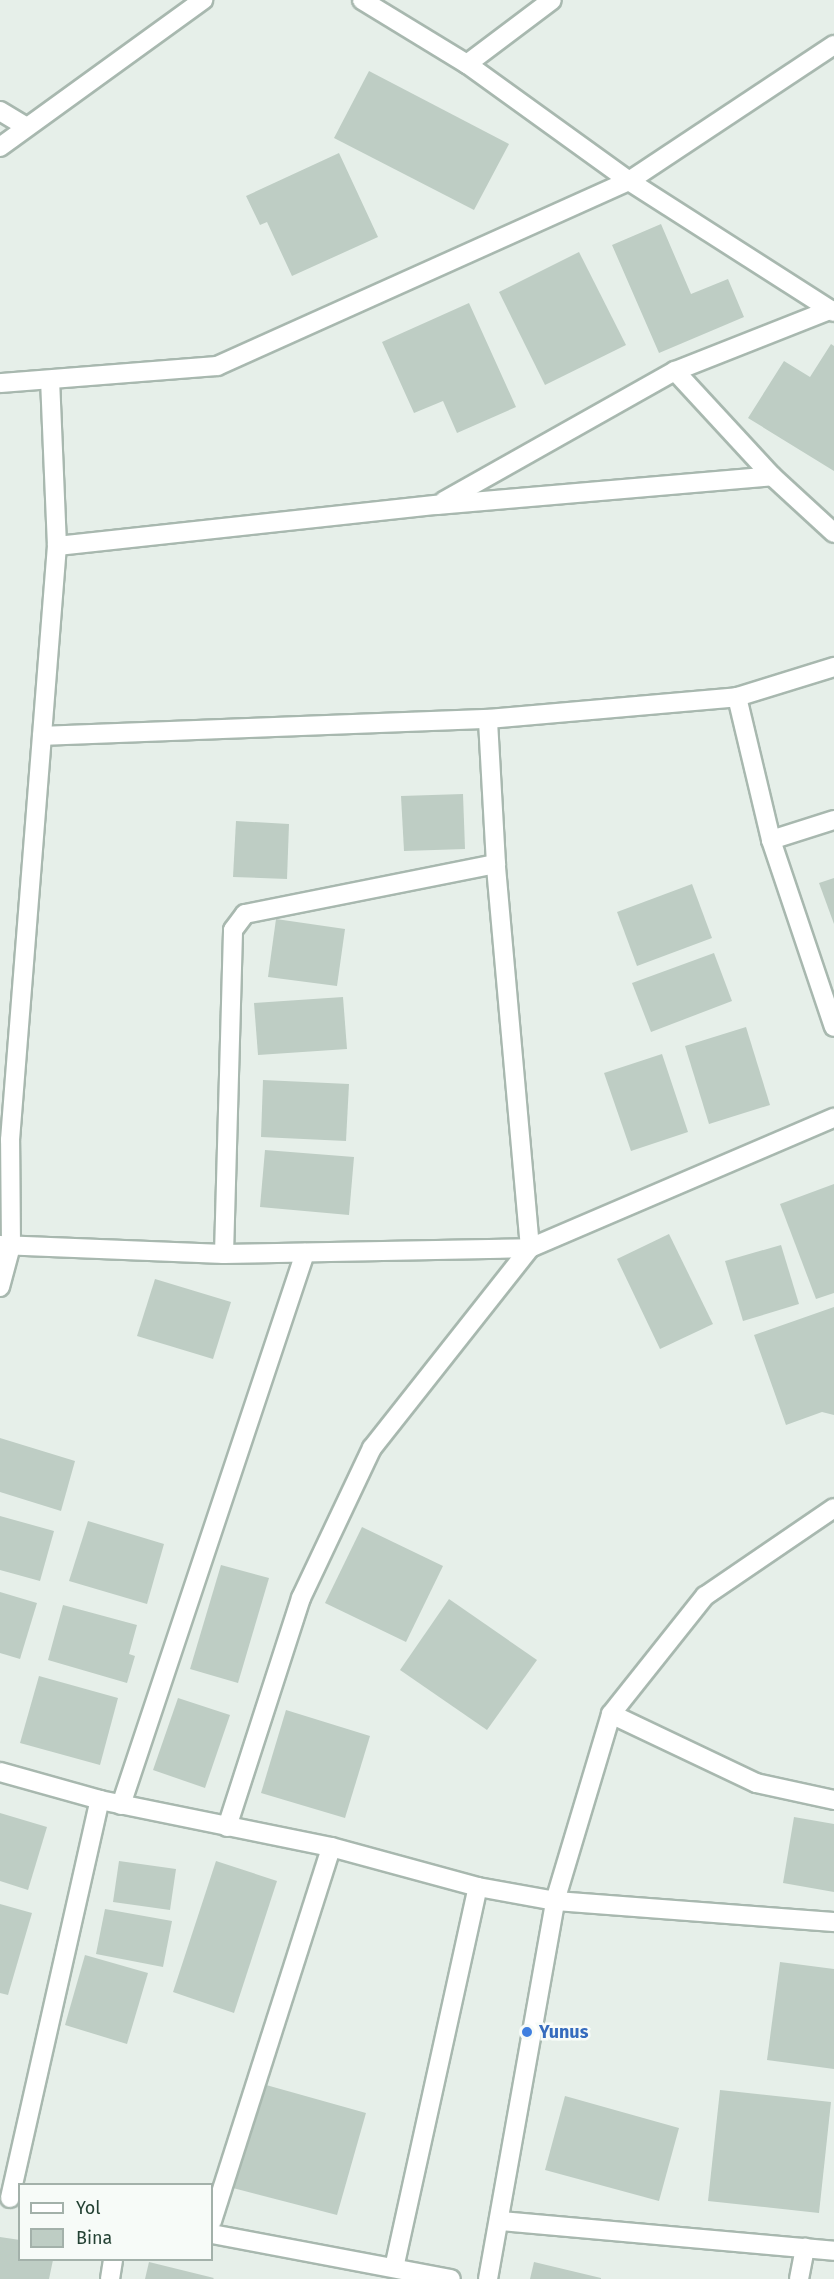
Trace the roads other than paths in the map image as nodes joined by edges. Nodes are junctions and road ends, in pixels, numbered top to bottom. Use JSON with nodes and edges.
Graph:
{"nodes":[{"id":1,"x":203,"y":0,"type":"edge"},
{"id":2,"x":362,"y":0,"type":"edge"},
{"id":3,"x":552,"y":0,"type":"edge"},
{"id":4,"x":834,"y":45,"type":"edge"},
{"id":5,"x":467,"y":64,"type":"junction"},
{"id":6,"x":0,"y":111,"type":"edge"},
{"id":7,"x":27,"y":127,"type":"junction"},
{"id":8,"x":0,"y":147,"type":"edge"},
{"id":9,"x":629,"y":181,"type":"junction"},
{"id":10,"x":832,"y":311,"type":"edge"},
{"id":11,"x":675,"y":371,"type":"junction"},
{"id":12,"x":50,"y":382,"type":"junction"},
{"id":13,"x":0,"y":383,"type":"edge"},
{"id":14,"x":772,"y":476,"type":"junction"},
{"id":15,"x":437,"y":505,"type":"junction"},
{"id":16,"x":834,"y":533,"type":"edge"},
{"id":17,"x":57,"y":546,"type":"junction"},
{"id":18,"x":834,"y":667,"type":"edge"},
{"id":19,"x":737,"y":697,"type":"junction"},
{"id":20,"x":488,"y":719,"type":"junction"},
{"id":21,"x":42,"y":736,"type":"junction"},
{"id":22,"x":834,"y":820,"type":"edge"},
{"id":23,"x":771,"y":840,"type":"junction"},
{"id":24,"x":495,"y":864,"type":"junction"},
{"id":25,"x":834,"y":1027,"type":"edge"},
{"id":26,"x":834,"y":1118,"type":"edge"},
{"id":27,"x":5,"y":1245,"type":"edge"},
{"id":28,"x":530,"y":1248,"type":"junction"},
{"id":29,"x":305,"y":1253,"type":"junction"},
{"id":30,"x":224,"y":1254,"type":"junction"},
{"id":31,"x":0,"y":1287,"type":"edge"},
{"id":32,"x":834,"y":1508,"type":"edge"},
{"id":33,"x":611,"y":1714,"type":"junction"},
{"id":34,"x":0,"y":1772,"type":"edge"},
{"id":35,"x":100,"y":1800,"type":"junction"},
{"id":36,"x":834,"y":1800,"type":"edge"},
{"id":37,"x":121,"y":1805,"type":"junction"},
{"id":38,"x":227,"y":1827,"type":"junction"},
{"id":39,"x":331,"y":1847,"type":"junction"},
{"id":40,"x":478,"y":1887,"type":"junction"},
{"id":41,"x":555,"y":1901,"type":"junction"},
{"id":42,"x":834,"y":1922,"type":"edge"},
{"id":43,"x":10,"y":2198,"type":"edge"},
{"id":44,"x":213,"y":2218,"type":"edge"},
{"id":45,"x":501,"y":2222,"type":"junction"},
{"id":46,"x":213,"y":2234,"type":"edge"},
{"id":47,"x":805,"y":2248,"type":"junction"},
{"id":48,"x":834,"y":2251,"type":"edge"},
{"id":49,"x":113,"y":2261,"type":"edge"},
{"id":50,"x":394,"y":2268,"type":"junction"},
{"id":51,"x":110,"y":2279,"type":"edge"},
{"id":52,"x":451,"y":2279,"type":"edge"},
{"id":53,"x":488,"y":2279,"type":"edge"},
{"id":54,"x":799,"y":2279,"type":"edge"}],
"edges":[{"from":1,"to":7,"type":"street"},
{"from":2,"to":5,"type":"street"},
{"from":3,"to":5,"type":"street"},
{"from":4,"to":9,"type":"street"},
{"from":5,"to":9,"type":"street"},
{"from":6,"to":7,"type":"street"},
{"from":7,"to":8,"type":"street"},
{"from":9,"to":10,"type":"street"},
{"from":9,"to":12,"type":"street"},
{"from":10,"to":11,"type":"street"},
{"from":11,"to":14,"type":"street"},
{"from":11,"to":15,"type":"street"},
{"from":12,"to":13,"type":"street"},
{"from":12,"to":17,"type":"street"},
{"from":14,"to":15,"type":"street"},
{"from":14,"to":16,"type":"street"},
{"from":15,"to":17,"type":"street"},
{"from":17,"to":21,"type":"street"},
{"from":18,"to":19,"type":"street"},
{"from":19,"to":20,"type":"street"},
{"from":19,"to":23,"type":"street"},
{"from":20,"to":21,"type":"street"},
{"from":20,"to":24,"type":"street"},
{"from":21,"to":27,"type":"street"},
{"from":22,"to":23,"type":"street"},
{"from":23,"to":25,"type":"street"},
{"from":24,"to":28,"type":"street"},
{"from":24,"to":30,"type":"street"},
{"from":26,"to":28,"type":"street"},
{"from":27,"to":30,"type":"street"},
{"from":27,"to":31,"type":"street"},
{"from":28,"to":29,"type":"street"},
{"from":28,"to":38,"type":"street"},
{"from":29,"to":30,"type":"street"},
{"from":29,"to":37,"type":"street"},
{"from":32,"to":33,"type":"street"},
{"from":33,"to":36,"type":"street"},
{"from":33,"to":41,"type":"street"},
{"from":34,"to":35,"type":"street"},
{"from":35,"to":37,"type":"street"},
{"from":35,"to":43,"type":"street"},
{"from":37,"to":38,"type":"street"},
{"from":38,"to":39,"type":"street"},
{"from":39,"to":40,"type":"street"},
{"from":39,"to":44,"type":"street"},
{"from":40,"to":41,"type":"street"},
{"from":40,"to":50,"type":"street"},
{"from":41,"to":42,"type":"street"},
{"from":41,"to":45,"type":"street"},
{"from":45,"to":47,"type":"street"},
{"from":45,"to":53,"type":"street"},
{"from":46,"to":50,"type":"street"},
{"from":47,"to":48,"type":"street"},
{"from":47,"to":54,"type":"street"},
{"from":49,"to":51,"type":"street"},
{"from":50,"to":52,"type":"street"}]}
